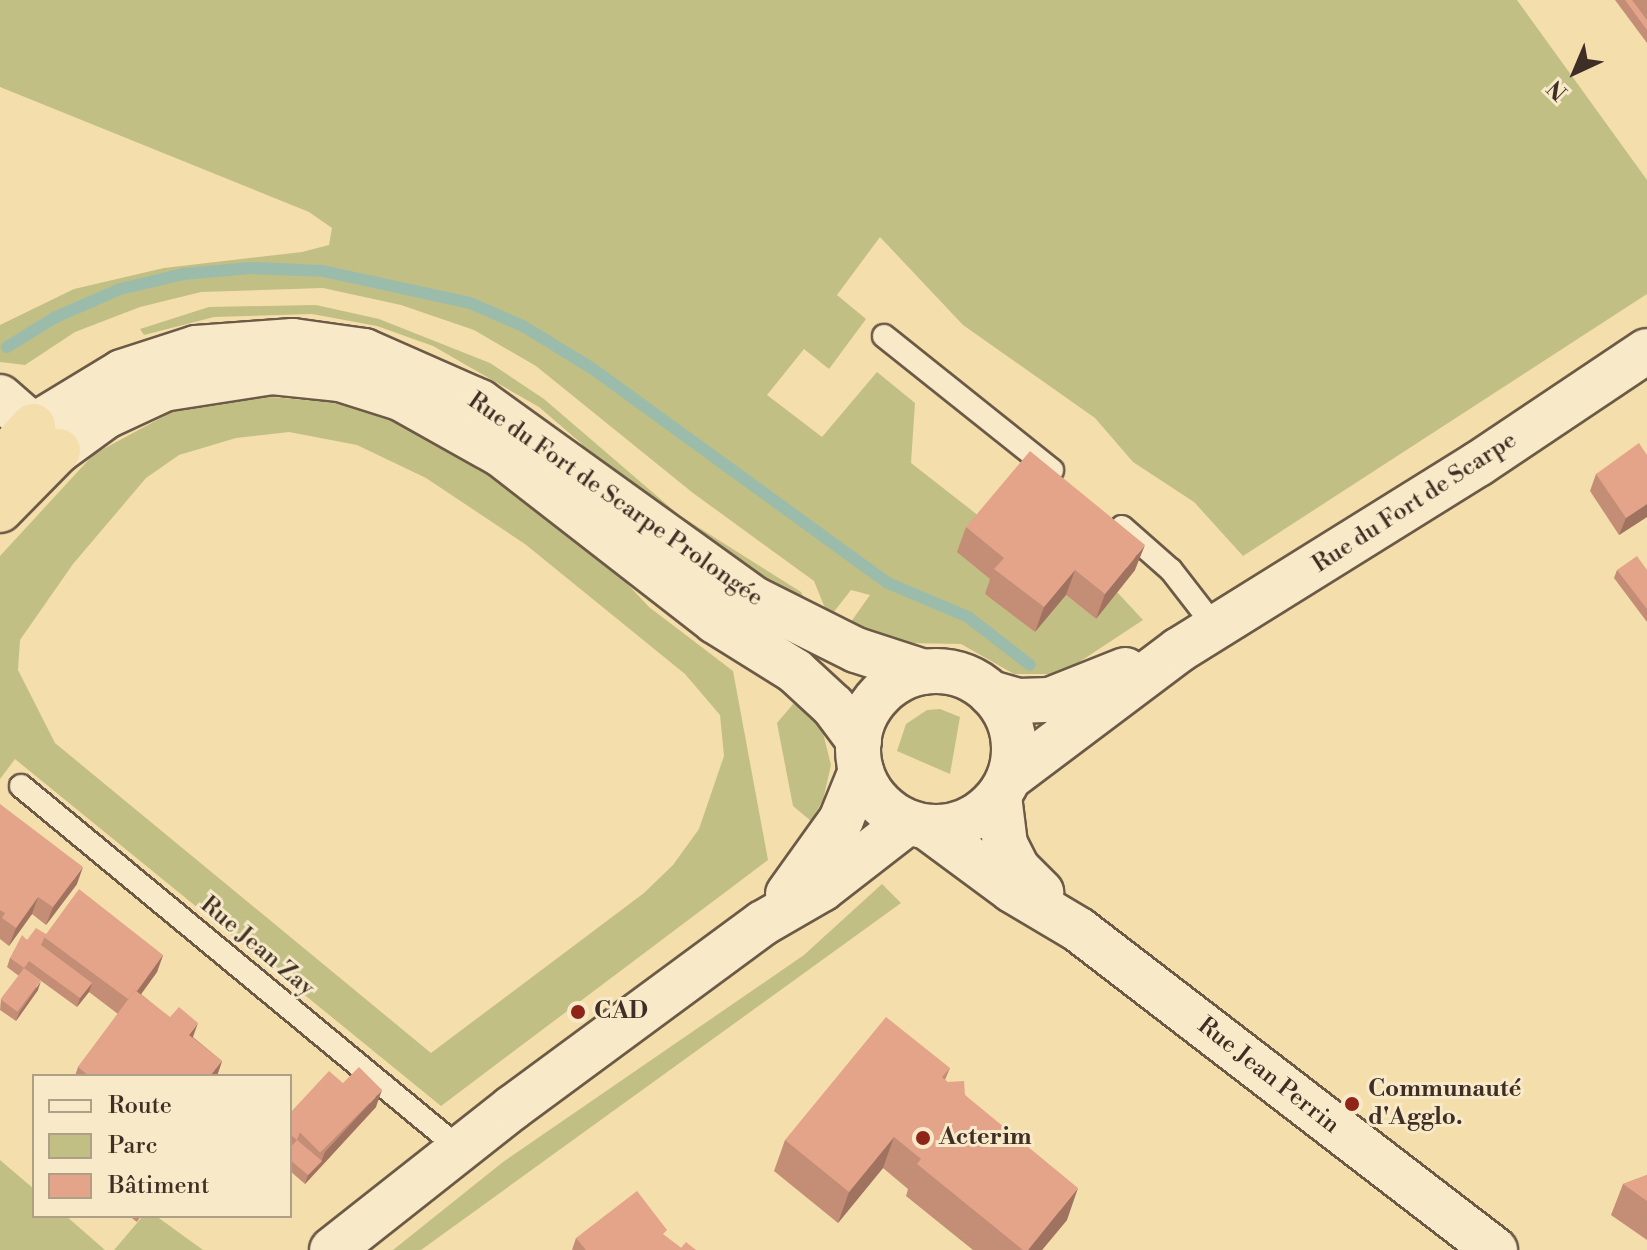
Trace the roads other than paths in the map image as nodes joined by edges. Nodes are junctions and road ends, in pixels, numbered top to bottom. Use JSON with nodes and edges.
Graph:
{"nodes":[{"id":1,"x":884,"y":336,"type":"dead end"},
{"id":2,"x":1647,"y":351,"type":"edge"},
{"id":3,"x":0,"y":397,"type":"edge"},
{"id":4,"x":46,"y":439,"type":"junction"},
{"id":5,"x":0,"y":462,"type":"edge"},
{"id":6,"x":1065,"y":481,"type":"edge"},
{"id":7,"x":0,"y":510,"type":"edge"},
{"id":8,"x":1101,"y":510,"type":"edge"},
{"id":9,"x":1197,"y":639,"type":"junction"},
{"id":10,"x":924,"y":672,"type":"junction"},
{"id":11,"x":990,"y":693,"type":"junction"},
{"id":12,"x":860,"y":756,"type":"junction"},
{"id":13,"x":21,"y":786,"type":"dead end"},
{"id":14,"x":1004,"y":787,"type":"junction"},
{"id":15,"x":918,"y":824,"type":"junction"},
{"id":16,"x":763,"y":923,"type":"junction"},
{"id":17,"x":1079,"y":930,"type":"junction"},
{"id":18,"x":460,"y":1149,"type":"junction"},
{"id":19,"x":332,"y":1250,"type":"edge"},
{"id":20,"x":1495,"y":1250,"type":"edge"}],
"edges":[{"from":1,"to":6,"type":"lane"},
{"from":2,"to":9,"type":"main road","name":"Rue du Fort de Scarpe"},
{"from":3,"to":4,"type":"main road"},
{"from":4,"to":5,"type":"highway"},
{"from":4,"to":7,"type":"highway"},
{"from":4,"to":10,"type":"main road","name":"Rue du Fort de Scarpe Prolongée"},
{"from":4,"to":12,"type":"main road","name":"Rue du Fort de Scarpe Prolongée"},
{"from":8,"to":9,"type":"lane"},
{"from":9,"to":11,"type":"main road","name":"Rue du Fort de Scarpe"},
{"from":9,"to":14,"type":"main road","name":"Rue du Fort de Scarpe"},
{"from":10,"to":11,"type":"main road"},
{"from":10,"to":12,"type":"main road"},
{"from":11,"to":14,"type":"main road"},
{"from":12,"to":15,"type":"main road"},
{"from":12,"to":16,"type":"main road"},
{"from":13,"to":18,"type":"lane","name":"Rue Jean Zay"},
{"from":14,"to":15,"type":"main road"},
{"from":14,"to":17,"type":"main road","name":"Rue Jean Perrin"},
{"from":15,"to":16,"type":"main road"},
{"from":15,"to":17,"type":"main road","name":"Rue Jean Perrin"},
{"from":16,"to":18,"type":"main road"},
{"from":17,"to":20,"type":"main road","name":"Rue Jean Perrin"},
{"from":18,"to":19,"type":"main road"}]}
